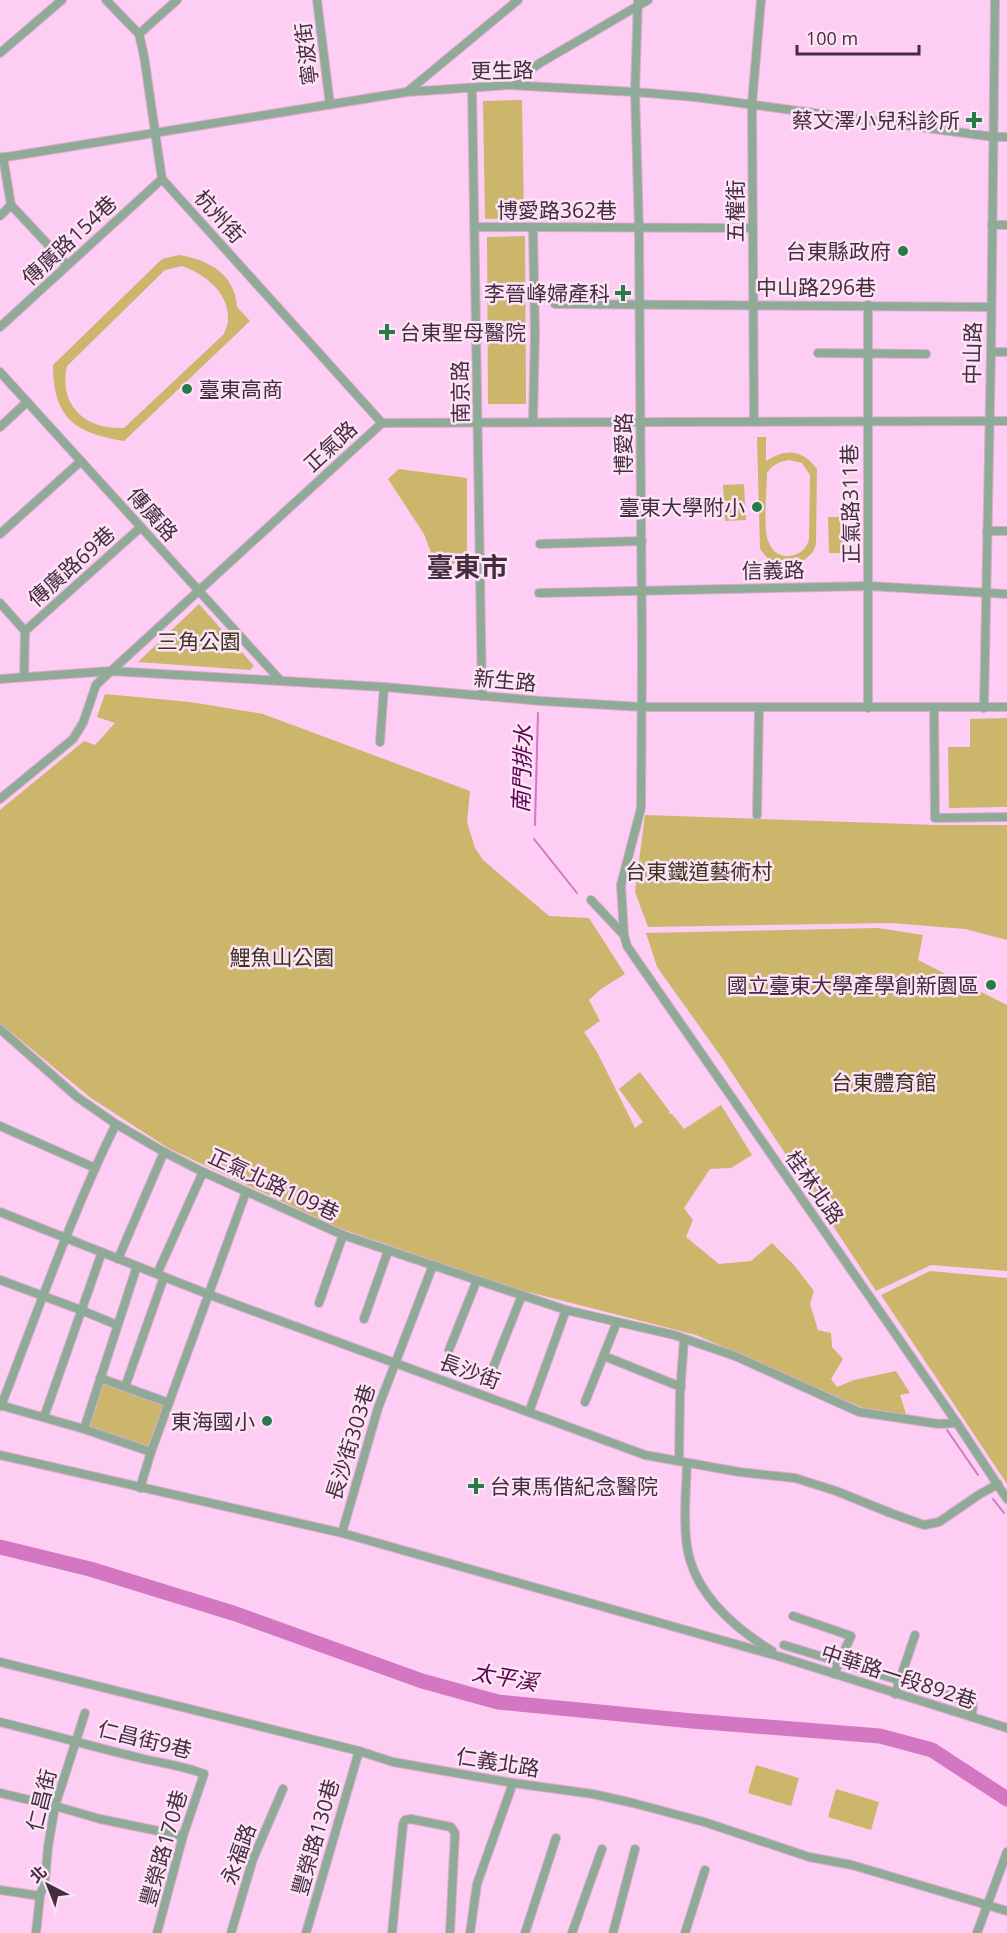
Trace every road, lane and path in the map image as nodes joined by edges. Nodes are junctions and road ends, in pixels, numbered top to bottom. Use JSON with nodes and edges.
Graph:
{"nodes":[{"id":1,"x":62,"y":0,"type":"edge"},
{"id":2,"x":106,"y":0,"type":"edge"},
{"id":3,"x":177,"y":0,"type":"edge"},
{"id":4,"x":318,"y":0,"type":"edge"},
{"id":5,"x":518,"y":0,"type":"edge"},
{"id":6,"x":648,"y":0,"type":"edge"},
{"id":7,"x":761,"y":0,"type":"edge"},
{"id":8,"x":995,"y":0,"type":"edge"},
{"id":9,"x":638,"y":3,"type":"edge"},
{"id":10,"x":139,"y":34,"type":"junction"},
{"id":11,"x":0,"y":53,"type":"edge"},
{"id":12,"x":509,"y":85,"type":"junction"},
{"id":13,"x":472,"y":88,"type":"junction"},
{"id":14,"x":407,"y":92,"type":"junction"},
{"id":15,"x":635,"y":92,"type":"junction"},
{"id":16,"x":752,"y":104,"type":"junction"},
{"id":17,"x":330,"y":105,"type":"junction"},
{"id":18,"x":156,"y":133,"type":"junction"},
{"id":19,"x":994,"y":137,"type":"junction"},
{"id":20,"x":1007,"y":137,"type":"edge"},
{"id":21,"x":1,"y":158,"type":"edge"},
{"id":22,"x":162,"y":179,"type":"junction"},
{"id":23,"x":12,"y":205,"type":"junction"},
{"id":24,"x":0,"y":216,"type":"edge"},
{"id":25,"x":992,"y":225,"type":"junction"},
{"id":26,"x":1007,"y":225,"type":"edge"},
{"id":27,"x":475,"y":227,"type":"junction"},
{"id":28,"x":533,"y":228,"type":"junction"},
{"id":29,"x":639,"y":228,"type":"junction"},
{"id":30,"x":753,"y":228,"type":"junction"},
{"id":31,"x":67,"y":265,"type":"junction"},
{"id":32,"x":555,"y":304,"type":"dead end"},
{"id":33,"x":640,"y":304,"type":"junction"},
{"id":34,"x":753,"y":305,"type":"junction"},
{"id":35,"x":868,"y":305,"type":"junction"},
{"id":36,"x":992,"y":307,"type":"junction"},
{"id":37,"x":0,"y":327,"type":"edge"},
{"id":38,"x":991,"y":351,"type":"junction"},
{"id":39,"x":1007,"y":352,"type":"edge"},
{"id":40,"x":818,"y":353,"type":"dead end"},
{"id":41,"x":868,"y":353,"type":"junction"},
{"id":42,"x":926,"y":354,"type":"dead end"},
{"id":43,"x":0,"y":372,"type":"edge"},
{"id":44,"x":27,"y":402,"type":"junction"},
{"id":45,"x":478,"y":421,"type":"junction"},
{"id":46,"x":533,"y":421,"type":"junction"},
{"id":47,"x":1007,"y":421,"type":"edge"},
{"id":48,"x":641,"y":422,"type":"junction"},
{"id":49,"x":754,"y":422,"type":"junction"},
{"id":50,"x":867,"y":422,"type":"junction"},
{"id":51,"x":988,"y":422,"type":"junction"},
{"id":52,"x":382,"y":423,"type":"junction"},
{"id":53,"x":0,"y":427,"type":"edge"},
{"id":54,"x":81,"y":461,"type":"junction"},
{"id":55,"x":141,"y":527,"type":"junction"},
{"id":56,"x":987,"y":531,"type":"junction"},
{"id":57,"x":1007,"y":531,"type":"edge"},
{"id":58,"x":0,"y":534,"type":"edge"},
{"id":59,"x":642,"y":541,"type":"junction"},
{"id":60,"x":540,"y":543,"type":"dead end"},
{"id":61,"x":868,"y":586,"type":"junction"},
{"id":62,"x":642,"y":590,"type":"junction"},
{"id":63,"x":198,"y":591,"type":"junction"},
{"id":64,"x":986,"y":592,"type":"junction"},
{"id":65,"x":539,"y":593,"type":"dead end"},
{"id":66,"x":1007,"y":594,"type":"edge"},
{"id":67,"x":0,"y":603,"type":"edge"},
{"id":68,"x":24,"y":631,"type":"junction"},
{"id":69,"x":111,"y":671,"type":"junction"},
{"id":70,"x":24,"y":677,"type":"junction"},
{"id":71,"x":0,"y":679,"type":"edge"},
{"id":72,"x":280,"y":680,"type":"junction"},
{"id":73,"x":384,"y":687,"type":"junction"},
{"id":74,"x":482,"y":696,"type":"junction"},
{"id":75,"x":642,"y":707,"type":"junction"},
{"id":76,"x":1007,"y":707,"type":"edge"},
{"id":77,"x":759,"y":708,"type":"junction"},
{"id":78,"x":867,"y":708,"type":"junction"},
{"id":79,"x":934,"y":708,"type":"junction"},
{"id":80,"x":984,"y":708,"type":"junction"},
{"id":81,"x":380,"y":742,"type":"dead end"},
{"id":82,"x":0,"y":799,"type":"edge"},
{"id":83,"x":757,"y":814,"type":"dead end"},
{"id":84,"x":1007,"y":817,"type":"edge"},
{"id":85,"x":621,"y":885,"type":"joint"},
{"id":86,"x":591,"y":900,"type":"dead end"},
{"id":87,"x":624,"y":935,"type":"junction"},
{"id":88,"x":0,"y":1029,"type":"edge"},
{"id":89,"x":116,"y":1124,"type":"junction"},
{"id":90,"x":0,"y":1126,"type":"edge"},
{"id":91,"x":164,"y":1152,"type":"junction"},
{"id":92,"x":95,"y":1168,"type":"junction"},
{"id":93,"x":202,"y":1172,"type":"junction"},
{"id":94,"x":246,"y":1192,"type":"junction"},
{"id":95,"x":0,"y":1212,"type":"edge"},
{"id":96,"x":343,"y":1235,"type":"junction"},
{"id":97,"x":65,"y":1238,"type":"junction"},
{"id":98,"x":388,"y":1251,"type":"junction"},
{"id":99,"x":102,"y":1252,"type":"junction"},
{"id":100,"x":118,"y":1259,"type":"junction"},
{"id":101,"x":433,"y":1265,"type":"junction"},
{"id":102,"x":137,"y":1266,"type":"junction"},
{"id":103,"x":161,"y":1276,"type":"junction"},
{"id":104,"x":0,"y":1280,"type":"edge"},
{"id":105,"x":477,"y":1280,"type":"junction"},
{"id":106,"x":210,"y":1295,"type":"junction"},
{"id":107,"x":522,"y":1295,"type":"junction"},
{"id":108,"x":44,"y":1296,"type":"junction"},
{"id":109,"x":319,"y":1303,"type":"dead end"},
{"id":110,"x":81,"y":1310,"type":"junction"},
{"id":111,"x":566,"y":1310,"type":"junction"},
{"id":112,"x":364,"y":1319,"type":"dead end"},
{"id":113,"x":617,"y":1322,"type":"junction"},
{"id":114,"x":117,"y":1325,"type":"junction"},
{"id":115,"x":684,"y":1340,"type":"junction"},
{"id":116,"x":449,"y":1350,"type":"dead end"},
{"id":117,"x":604,"y":1356,"type":"junction"},
{"id":118,"x":394,"y":1363,"type":"junction"},
{"id":119,"x":493,"y":1368,"type":"dead end"},
{"id":120,"x":100,"y":1378,"type":"junction"},
{"id":121,"x":125,"y":1387,"type":"junction"},
{"id":122,"x":681,"y":1387,"type":"junction"},
{"id":123,"x":585,"y":1402,"type":"dead end"},
{"id":124,"x":169,"y":1403,"type":"junction"},
{"id":125,"x":1,"y":1406,"type":"edge"},
{"id":126,"x":529,"y":1412,"type":"junction"},
{"id":127,"x":44,"y":1417,"type":"junction"},
{"id":128,"x":957,"y":1423,"type":"junction"},
{"id":129,"x":84,"y":1429,"type":"junction"},
{"id":130,"x":151,"y":1452,"type":"junction"},
{"id":131,"x":0,"y":1455,"type":"edge"},
{"id":132,"x":683,"y":1462,"type":"junction"},
{"id":133,"x":998,"y":1484,"type":"junction"},
{"id":134,"x":140,"y":1488,"type":"junction"},
{"id":135,"x":1007,"y":1499,"type":"edge"},
{"id":136,"x":342,"y":1533,"type":"junction"},
{"id":137,"x":793,"y":1616,"type":"dead end"},
{"id":138,"x":915,"y":1635,"type":"dead end"},
{"id":139,"x":784,"y":1645,"type":"dead end"},
{"id":140,"x":781,"y":1657,"type":"junction"},
{"id":141,"x":0,"y":1662,"type":"edge"},
{"id":142,"x":840,"y":1662,"type":"junction"},
{"id":143,"x":834,"y":1674,"type":"junction"},
{"id":144,"x":900,"y":1680,"type":"junction"},
{"id":145,"x":895,"y":1694,"type":"junction"},
{"id":146,"x":85,"y":1713,"type":"dead end"},
{"id":147,"x":972,"y":1717,"type":"junction"},
{"id":148,"x":0,"y":1722,"type":"edge"},
{"id":149,"x":1007,"y":1728,"type":"edge"},
{"id":150,"x":77,"y":1740,"type":"junction"},
{"id":151,"x":359,"y":1751,"type":"junction"},
{"id":152,"x":204,"y":1774,"type":"joint"},
{"id":153,"x":513,"y":1784,"type":"junction"},
{"id":154,"x":283,"y":1789,"type":"dead end"},
{"id":155,"x":0,"y":1794,"type":"edge"},
{"id":156,"x":55,"y":1806,"type":"junction"},
{"id":157,"x":183,"y":1836,"type":"junction"},
{"id":158,"x":556,"y":1838,"type":"dead end"},
{"id":159,"x":635,"y":1849,"type":"dead end"},
{"id":160,"x":602,"y":1850,"type":"dead end"},
{"id":161,"x":1007,"y":1852,"type":"edge"},
{"id":162,"x":705,"y":1870,"type":"dead end"},
{"id":163,"x":0,"y":1890,"type":"edge"},
{"id":164,"x":40,"y":1896,"type":"junction"},
{"id":165,"x":987,"y":1905,"type":"junction"},
{"id":166,"x":1007,"y":1911,"type":"edge"},
{"id":167,"x":36,"y":1933,"type":"edge"},
{"id":168,"x":157,"y":1933,"type":"edge"},
{"id":169,"x":231,"y":1933,"type":"edge"},
{"id":170,"x":306,"y":1933,"type":"edge"},
{"id":171,"x":392,"y":1933,"type":"edge"},
{"id":172,"x":450,"y":1933,"type":"edge"},
{"id":173,"x":470,"y":1933,"type":"edge"},
{"id":174,"x":525,"y":1933,"type":"edge"},
{"id":175,"x":572,"y":1933,"type":"edge"},
{"id":176,"x":613,"y":1933,"type":"edge"},
{"id":177,"x":685,"y":1933,"type":"edge"},
{"id":178,"x":977,"y":1933,"type":"edge"}],
"edges":[{"from":1,"to":11,"type":"street"},
{"from":2,"to":10,"type":"street"},
{"from":3,"to":10,"type":"street"},
{"from":4,"to":17,"type":"street","name":"寧波街"},
{"from":5,"to":14,"type":"street"},
{"from":6,"to":9,"type":"street"},
{"from":7,"to":16,"type":"street","name":"五權街"},
{"from":8,"to":19,"type":"street","name":"中山路"},
{"from":9,"to":12,"type":"street"},
{"from":9,"to":15,"type":"street","name":"博愛路"},
{"from":10,"to":18,"type":"street"},
{"from":12,"to":13,"type":"street","name":"更生路"},
{"from":12,"to":15,"type":"street","name":"更生路"},
{"from":13,"to":14,"type":"street","name":"更生路"},
{"from":13,"to":27,"type":"street","name":"南京路"},
{"from":14,"to":17,"type":"street","name":"更生路"},
{"from":15,"to":16,"type":"street","name":"更生路"},
{"from":15,"to":29,"type":"street","name":"博愛路"},
{"from":16,"to":19,"type":"street","name":"更生路"},
{"from":16,"to":30,"type":"street","name":"五權街"},
{"from":17,"to":18,"type":"street","name":"更生路"},
{"from":18,"to":21,"type":"street","name":"更生路"},
{"from":18,"to":22,"type":"street"},
{"from":19,"to":20,"type":"street","name":"更生路"},
{"from":19,"to":25,"type":"street","name":"中山路"},
{"from":21,"to":23,"type":"street"},
{"from":22,"to":31,"type":"street","name":"傳廣路154巷"},
{"from":22,"to":52,"type":"street","name":"杭州街"},
{"from":23,"to":24,"type":"street"},
{"from":23,"to":31,"type":"street"},
{"from":25,"to":26,"type":"street"},
{"from":25,"to":36,"type":"street","name":"中山路"},
{"from":27,"to":28,"type":"street","name":"博愛路362巷"},
{"from":27,"to":45,"type":"street","name":"南京路"},
{"from":28,"to":29,"type":"street","name":"博愛路362巷"},
{"from":28,"to":46,"type":"street"},
{"from":29,"to":30,"type":"street","name":"博愛路362巷"},
{"from":29,"to":33,"type":"street","name":"博愛路"},
{"from":30,"to":34,"type":"street","name":"五權街"},
{"from":31,"to":37,"type":"street","name":"傳廣路154巷"},
{"from":32,"to":33,"type":"street","name":"中山路296巷"},
{"from":33,"to":34,"type":"street","name":"中山路296巷"},
{"from":33,"to":48,"type":"street","name":"博愛路"},
{"from":34,"to":35,"type":"street","name":"中山路296巷"},
{"from":34,"to":49,"type":"street","name":"五權街"},
{"from":35,"to":36,"type":"street","name":"中山路296巷"},
{"from":35,"to":41,"type":"street","name":"正氣路311巷"},
{"from":36,"to":38,"type":"street","name":"中山路"},
{"from":38,"to":39,"type":"street"},
{"from":38,"to":51,"type":"street","name":"中山路"},
{"from":40,"to":41,"type":"street"},
{"from":41,"to":42,"type":"street"},
{"from":41,"to":50,"type":"street","name":"正氣路311巷"},
{"from":43,"to":44,"type":"street","name":"傳廣路"},
{"from":44,"to":53,"type":"street"},
{"from":44,"to":54,"type":"street","name":"傳廣路"},
{"from":45,"to":46,"type":"street","name":"正氣路"},
{"from":45,"to":52,"type":"street","name":"正氣路"},
{"from":45,"to":74,"type":"street","name":"南京路"},
{"from":46,"to":48,"type":"street","name":"正氣路"},
{"from":47,"to":51,"type":"street"},
{"from":48,"to":49,"type":"street","name":"正氣路"},
{"from":48,"to":59,"type":"street","name":"博愛路"},
{"from":49,"to":50,"type":"street","name":"正氣路"},
{"from":50,"to":51,"type":"street","name":"正氣路"},
{"from":50,"to":61,"type":"street","name":"正氣路311巷"},
{"from":51,"to":56,"type":"street","name":"中山路"},
{"from":52,"to":63,"type":"street","name":"正氣路"},
{"from":54,"to":55,"type":"street","name":"傳廣路"},
{"from":54,"to":58,"type":"street"},
{"from":55,"to":63,"type":"street","name":"傳廣路"},
{"from":55,"to":68,"type":"street","name":"傳廣路69巷"},
{"from":56,"to":57,"type":"street"},
{"from":56,"to":64,"type":"street","name":"中山路"},
{"from":59,"to":60,"type":"street"},
{"from":59,"to":62,"type":"street","name":"博愛路"},
{"from":61,"to":62,"type":"street","name":"信義路"},
{"from":61,"to":64,"type":"street","name":"信義路"},
{"from":61,"to":78,"type":"street","name":"正氣路311巷"},
{"from":62,"to":65,"type":"street","name":"信義路"},
{"from":62,"to":75,"type":"street","name":"博愛路"},
{"from":63,"to":69,"type":"street","name":"正氣路"},
{"from":63,"to":72,"type":"street","name":"傳廣路"},
{"from":64,"to":66,"type":"street","name":"信義路"},
{"from":64,"to":80,"type":"street","name":"中山路"},
{"from":67,"to":68,"type":"street"},
{"from":68,"to":70,"type":"street"},
{"from":69,"to":70,"type":"street","name":"新生路"},
{"from":69,"to":72,"type":"street","name":"新生路"},
{"from":69,"to":82,"type":"street","name":"正氣路"},
{"from":70,"to":71,"type":"street","name":"新生路"},
{"from":72,"to":73,"type":"street","name":"新生路"},
{"from":73,"to":74,"type":"street","name":"新生路"},
{"from":73,"to":81,"type":"street"},
{"from":74,"to":75,"type":"street","name":"新生路"},
{"from":75,"to":77,"type":"street","name":"新生路"},
{"from":75,"to":85,"type":"street","name":"博愛路"},
{"from":76,"to":80,"type":"street","name":"新生路"},
{"from":77,"to":78,"type":"street","name":"新生路"},
{"from":77,"to":83,"type":"street"},
{"from":78,"to":79,"type":"street","name":"新生路"},
{"from":79,"to":80,"type":"street","name":"新生路"},
{"from":79,"to":84,"type":"street"},
{"from":85,"to":87,"type":"street","name":"桂林北路"},
{"from":86,"to":87,"type":"street"},
{"from":87,"to":128,"type":"street","name":"桂林北路"},
{"from":88,"to":89,"type":"street","name":"正氣北路109巷"},
{"from":89,"to":91,"type":"street","name":"正氣北路109巷"},
{"from":89,"to":92,"type":"street"},
{"from":90,"to":92,"type":"street"},
{"from":91,"to":93,"type":"street","name":"正氣北路109巷"},
{"from":91,"to":100,"type":"street"},
{"from":92,"to":97,"type":"street"},
{"from":93,"to":94,"type":"street","name":"正氣北路109巷"},
{"from":93,"to":103,"type":"street"},
{"from":94,"to":96,"type":"street","name":"正氣北路109巷"},
{"from":94,"to":106,"type":"street"},
{"from":95,"to":97,"type":"street","name":"長沙街"},
{"from":96,"to":98,"type":"street","name":"正氣北路109巷"},
{"from":96,"to":109,"type":"street"},
{"from":97,"to":99,"type":"street","name":"長沙街"},
{"from":97,"to":108,"type":"street"},
{"from":98,"to":101,"type":"street","name":"正氣北路109巷"},
{"from":98,"to":112,"type":"street"},
{"from":99,"to":100,"type":"street","name":"長沙街"},
{"from":99,"to":110,"type":"street"},
{"from":100,"to":102,"type":"street","name":"長沙街"},
{"from":101,"to":105,"type":"street","name":"正氣北路109巷"},
{"from":101,"to":118,"type":"street","name":"長沙街303巷"},
{"from":102,"to":103,"type":"street","name":"長沙街"},
{"from":102,"to":114,"type":"street"},
{"from":103,"to":106,"type":"street","name":"長沙街"},
{"from":103,"to":121,"type":"street"},
{"from":104,"to":108,"type":"street"},
{"from":105,"to":107,"type":"street","name":"正氣北路109巷"},
{"from":105,"to":116,"type":"street"},
{"from":106,"to":118,"type":"street","name":"長沙街"},
{"from":106,"to":124,"type":"street"},
{"from":107,"to":111,"type":"street","name":"正氣北路109巷"},
{"from":107,"to":119,"type":"street"},
{"from":108,"to":110,"type":"street"},
{"from":108,"to":125,"type":"street"},
{"from":110,"to":114,"type":"street"},
{"from":110,"to":127,"type":"street"},
{"from":111,"to":113,"type":"street","name":"正氣北路109巷"},
{"from":111,"to":126,"type":"street"},
{"from":113,"to":115,"type":"street","name":"正氣北路109巷"},
{"from":113,"to":117,"type":"street"},
{"from":114,"to":120,"type":"street"},
{"from":115,"to":122,"type":"street"},
{"from":115,"to":128,"type":"street","name":"正氣北路109巷"},
{"from":117,"to":122,"type":"street"},
{"from":117,"to":123,"type":"street"},
{"from":118,"to":126,"type":"street","name":"長沙街"},
{"from":118,"to":136,"type":"street","name":"長沙街303巷"},
{"from":120,"to":121,"type":"street"},
{"from":120,"to":129,"type":"street"},
{"from":121,"to":124,"type":"street"},
{"from":122,"to":132,"type":"street"},
{"from":124,"to":130,"type":"street"},
{"from":125,"to":127,"type":"street"},
{"from":126,"to":132,"type":"street","name":"長沙街"},
{"from":127,"to":129,"type":"street"},
{"from":128,"to":133,"type":"street","name":"桂林北路"},
{"from":129,"to":130,"type":"street"},
{"from":130,"to":134,"type":"street"},
{"from":131,"to":134,"type":"street"},
{"from":132,"to":133,"type":"street","name":"長沙街"},
{"from":132,"to":140,"type":"street"},
{"from":133,"to":135,"type":"street","name":"桂林北路"},
{"from":134,"to":136,"type":"street"},
{"from":136,"to":140,"type":"street"},
{"from":137,"to":142,"type":"street"},
{"from":138,"to":144,"type":"street"},
{"from":139,"to":142,"type":"street"},
{"from":140,"to":143,"type":"street","name":"中華路一段892巷"},
{"from":141,"to":151,"type":"street","name":"仁義北路"},
{"from":142,"to":143,"type":"street"},
{"from":142,"to":144,"type":"street"},
{"from":143,"to":145,"type":"street","name":"中華路一段892巷"},
{"from":144,"to":145,"type":"street"},
{"from":144,"to":147,"type":"street"},
{"from":145,"to":147,"type":"street","name":"中華路一段892巷"},
{"from":146,"to":150,"type":"street","name":"仁昌街"},
{"from":147,"to":149,"type":"street","name":"中華路一段892巷"},
{"from":148,"to":150,"type":"street","name":"仁昌街9巷"},
{"from":150,"to":152,"type":"street","name":"仁昌街9巷"},
{"from":150,"to":156,"type":"street","name":"仁昌街"},
{"from":151,"to":153,"type":"street","name":"仁義北路"},
{"from":151,"to":170,"type":"street","name":"豐榮路130巷"},
{"from":152,"to":157,"type":"street","name":"豐榮路170巷"},
{"from":153,"to":165,"type":"street","name":"仁義北路"},
{"from":153,"to":173,"type":"street"},
{"from":154,"to":169,"type":"street","name":"永福路"},
{"from":155,"to":156,"type":"street"},
{"from":156,"to":157,"type":"street"},
{"from":156,"to":164,"type":"street","name":"仁昌街"},
{"from":157,"to":168,"type":"street","name":"豐榮路170巷"},
{"from":158,"to":174,"type":"street"},
{"from":159,"to":176,"type":"street"},
{"from":160,"to":175,"type":"street"},
{"from":161,"to":165,"type":"street"},
{"from":162,"to":177,"type":"street"},
{"from":163,"to":164,"type":"street"},
{"from":164,"to":167,"type":"street","name":"仁昌街"},
{"from":165,"to":166,"type":"street","name":"仁義北路"},
{"from":165,"to":178,"type":"street"},
{"from":171,"to":172,"type":"street"}]}
